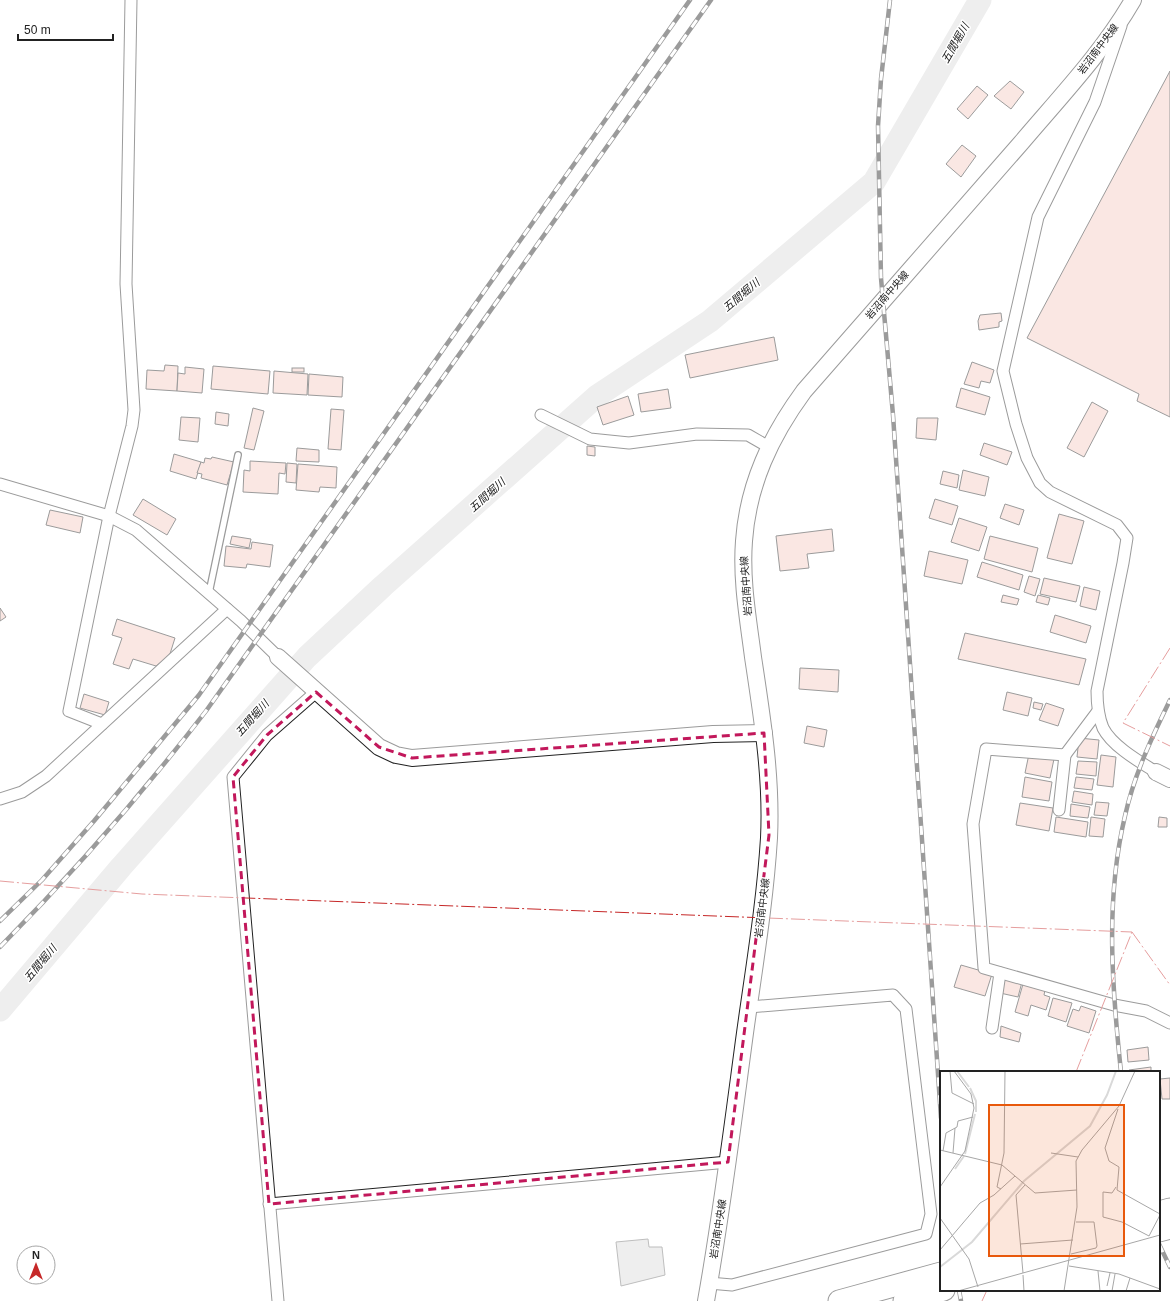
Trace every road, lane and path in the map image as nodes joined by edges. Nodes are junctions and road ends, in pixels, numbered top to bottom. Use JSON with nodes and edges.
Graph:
{"nodes":[{"id":1,"x":131,"y":0,"type":"edge"},
{"id":2,"x":1130,"y":5,"type":"edge"},
{"id":3,"x":541,"y":415,"type":"dead end"},
{"id":4,"x":769,"y":447,"type":"junction"},
{"id":5,"x":238,"y":456,"type":"dead end"},
{"id":6,"x":0,"y":484,"type":"edge"},
{"id":7,"x":109,"y":516,"type":"junction"},
{"id":8,"x":209,"y":593,"type":"junction"},
{"id":9,"x":227,"y":609,"type":"junction"},
{"id":10,"x":278,"y":657,"type":"joint"},
{"id":11,"x":316,"y":692,"type":"junction"},
{"id":12,"x":1098,"y":711,"type":"junction"},
{"id":13,"x":102,"y":724,"type":"junction"},
{"id":14,"x":764,"y":733,"type":"junction"},
{"id":15,"x":1065,"y":755,"type":"junction"},
{"id":16,"x":1163,"y":776,"type":"edge"},
{"id":17,"x":0,"y":799,"type":"edge"},
{"id":18,"x":1059,"y":810,"type":"dead end"},
{"id":19,"x":1000,"y":973,"type":"junction"},
{"id":20,"x":749,"y":1007,"type":"junction"},
{"id":21,"x":1170,"y":1023,"type":"edge"},
{"id":22,"x":992,"y":1028,"type":"dead end"},
{"id":23,"x":728,"y":1162,"type":"junction"},
{"id":24,"x":269,"y":1204,"type":"junction"},
{"id":25,"x":940,"y":1273,"type":"edge"},
{"id":26,"x":709,"y":1283,"type":"junction"},
{"id":27,"x":940,"y":1291,"type":"edge"},
{"id":28,"x":278,"y":1301,"type":"edge"},
{"id":29,"x":706,"y":1301,"type":"edge"},
{"id":30,"x":839,"y":1301,"type":"edge"},
{"id":31,"x":904,"y":1301,"type":"edge"}],
"edges":[{"from":1,"to":7,"type":"street"},
{"from":2,"to":4,"type":"street","name":"岩沼南中央線"},
{"from":2,"to":12,"type":"street"},
{"from":3,"to":4,"type":"street"},
{"from":4,"to":14,"type":"street","name":"岩沼南中央線"},
{"from":5,"to":8,"type":"lane"},
{"from":6,"to":7,"type":"street"},
{"from":7,"to":8,"type":"street"},
{"from":7,"to":13,"type":"street"},
{"from":8,"to":9,"type":"street"},
{"from":9,"to":10,"type":"street"},
{"from":9,"to":13,"type":"street"},
{"from":10,"to":11,"type":"street"},
{"from":11,"to":14,"type":"street"},
{"from":11,"to":24,"type":"street"},
{"from":12,"to":15,"type":"street"},
{"from":12,"to":16,"type":"street"},
{"from":13,"to":17,"type":"street"},
{"from":14,"to":20,"type":"street","name":"岩沼南中央線"},
{"from":15,"to":18,"type":"street"},
{"from":15,"to":19,"type":"street"},
{"from":19,"to":21,"type":"street"},
{"from":19,"to":22,"type":"street"},
{"from":20,"to":23,"type":"street","name":"岩沼南中央線"},
{"from":20,"to":26,"type":"street"},
{"from":23,"to":24,"type":"street"},
{"from":23,"to":26,"type":"street","name":"岩沼南中央線"},
{"from":24,"to":28,"type":"street"},
{"from":25,"to":30,"type":"highway"},
{"from":26,"to":29,"type":"street","name":"岩沼南中央線"},
{"from":27,"to":31,"type":"highway"}]}
